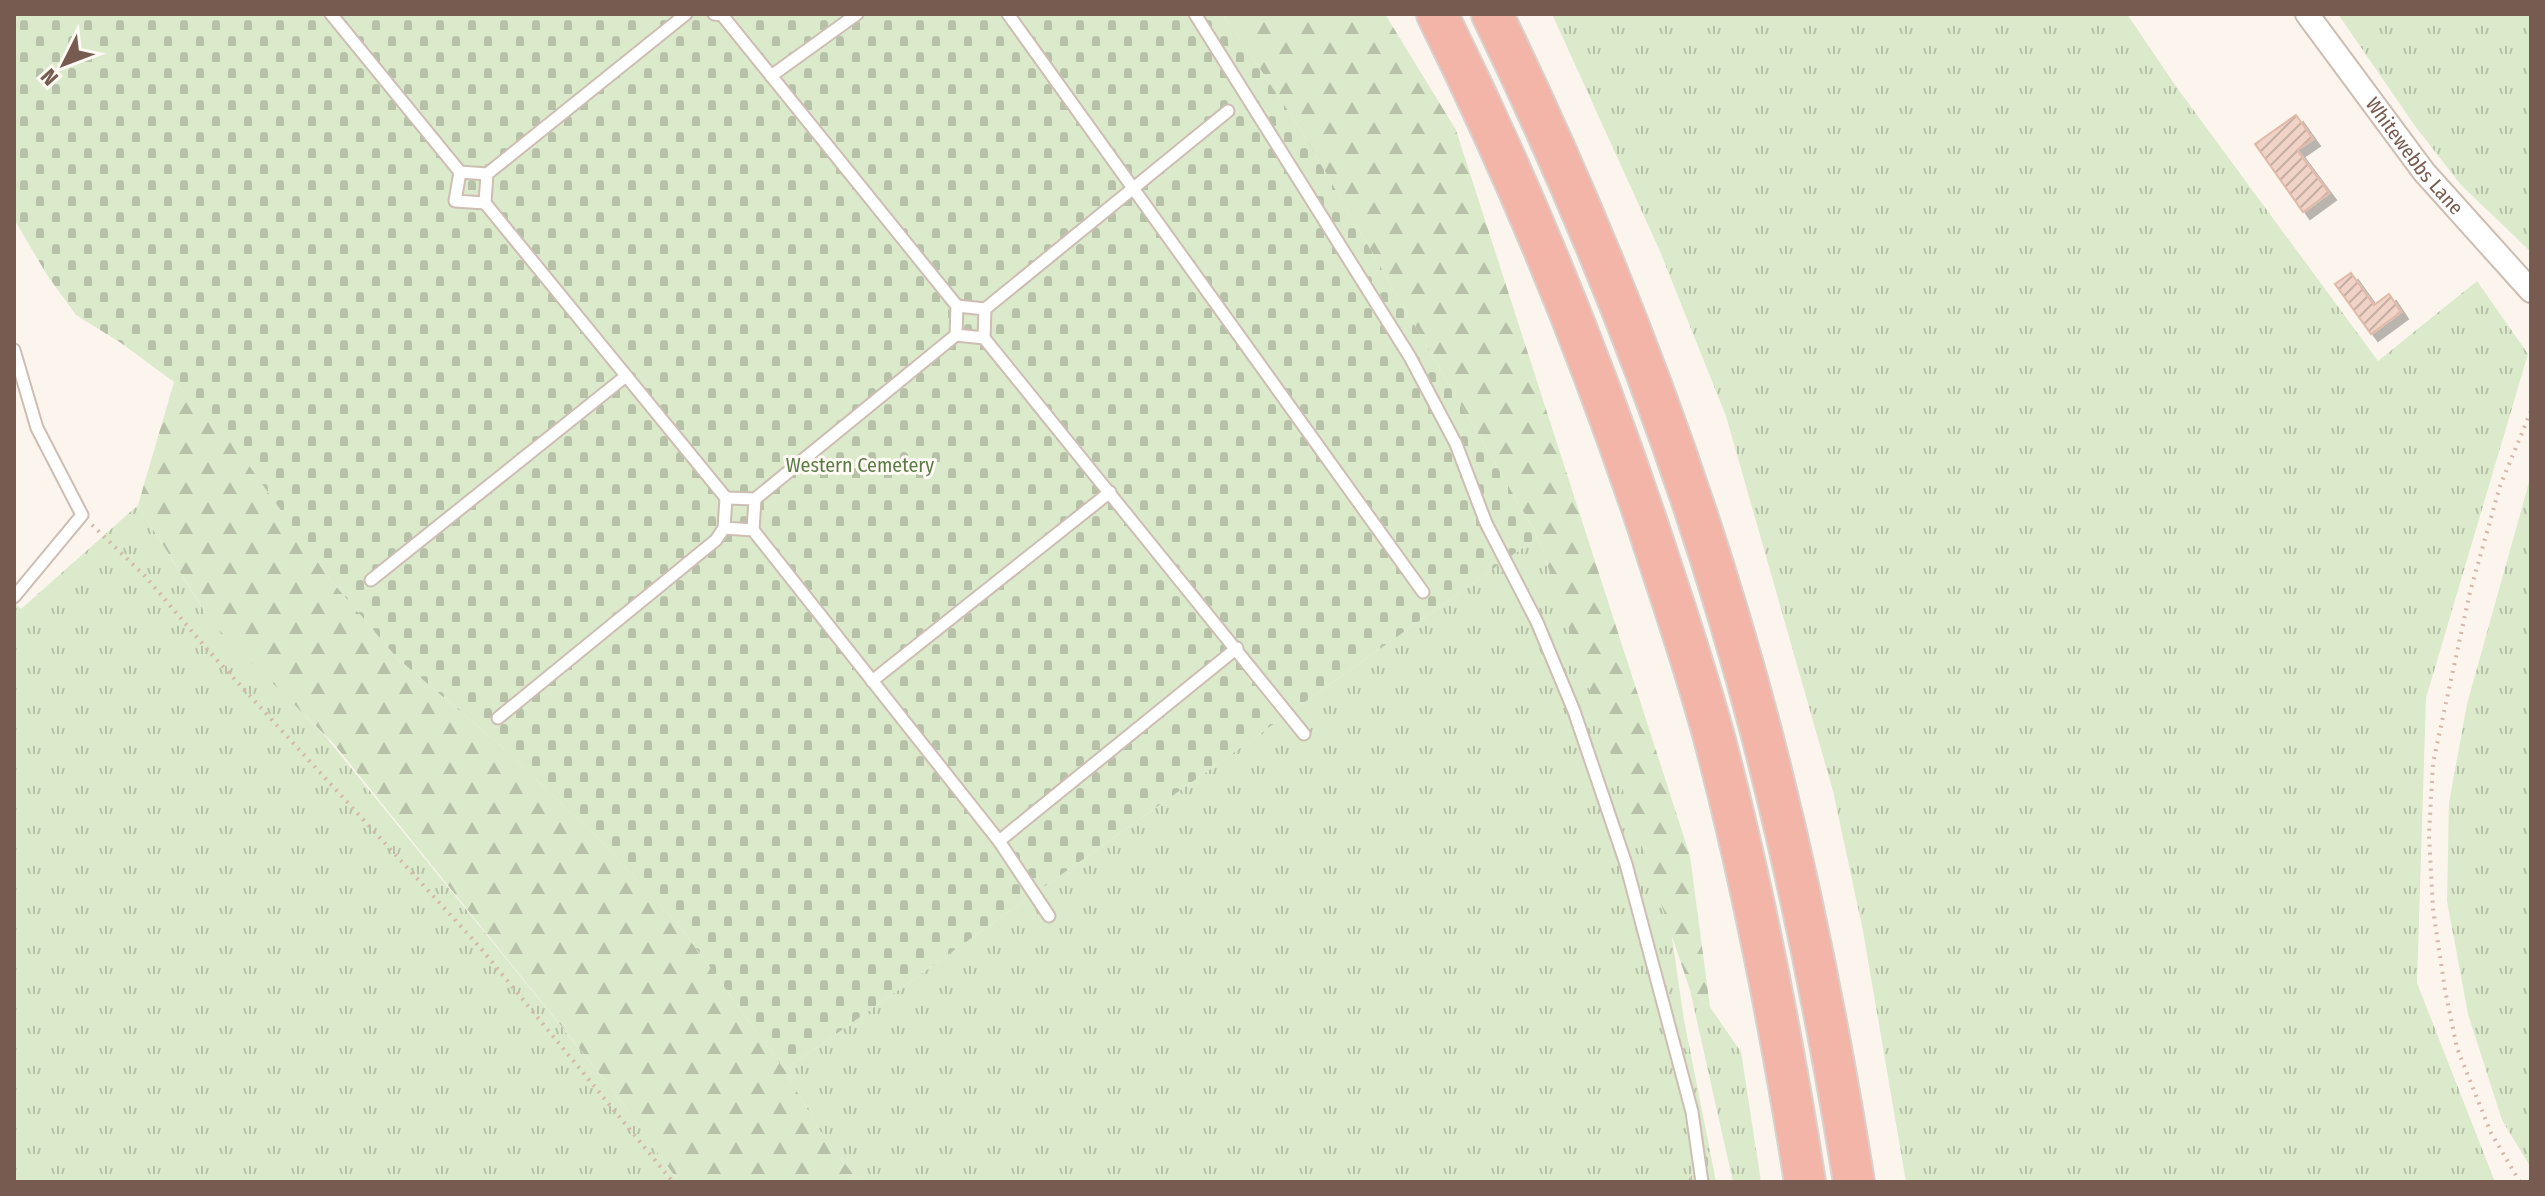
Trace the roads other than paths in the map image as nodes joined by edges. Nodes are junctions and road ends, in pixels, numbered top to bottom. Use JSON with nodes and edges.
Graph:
{"nodes":[{"id":1,"x":331,"y":14,"type":"edge"},
{"id":2,"x":686,"y":14,"type":"edge"},
{"id":3,"x":719,"y":14,"type":"edge"},
{"id":4,"x":857,"y":14,"type":"edge"},
{"id":5,"x":1008,"y":14,"type":"edge"},
{"id":6,"x":1195,"y":14,"type":"edge"},
{"id":7,"x":1437,"y":14,"type":"edge"},
{"id":8,"x":1492,"y":14,"type":"edge"},
{"id":9,"x":2307,"y":14,"type":"edge"},
{"id":10,"x":771,"y":76,"type":"junction"},
{"id":11,"x":1228,"y":111,"type":"dead end"},
{"id":12,"x":460,"y":172,"type":"junction"},
{"id":13,"x":487,"y":174,"type":"junction"},
{"id":14,"x":1132,"y":189,"type":"junction"},
{"id":15,"x":485,"y":203,"type":"junction"},
{"id":16,"x":2531,"y":291,"type":"edge"},
{"id":17,"x":957,"y":306,"type":"junction"},
{"id":18,"x":985,"y":309,"type":"junction"},
{"id":19,"x":956,"y":335,"type":"junction"},
{"id":20,"x":984,"y":338,"type":"junction"},
{"id":21,"x":14,"y":350,"type":"edge"},
{"id":22,"x":626,"y":376,"type":"junction"},
{"id":23,"x":1110,"y":492,"type":"junction"},
{"id":24,"x":726,"y":498,"type":"junction"},
{"id":25,"x":755,"y":499,"type":"junction"},
{"id":26,"x":724,"y":528,"type":"junction"},
{"id":27,"x":753,"y":530,"type":"junction"},
{"id":28,"x":371,"y":580,"type":"dead end"},
{"id":29,"x":1423,"y":592,"type":"dead end"},
{"id":30,"x":14,"y":597,"type":"edge"},
{"id":31,"x":1237,"y":648,"type":"junction"},
{"id":32,"x":872,"y":681,"type":"junction"},
{"id":33,"x":498,"y":718,"type":"dead end"},
{"id":34,"x":1304,"y":734,"type":"dead end"},
{"id":35,"x":999,"y":841,"type":"junction"},
{"id":36,"x":1049,"y":916,"type":"dead end"},
{"id":37,"x":1702,"y":1182,"type":"edge"},
{"id":38,"x":1805,"y":1182,"type":"edge"},
{"id":39,"x":1854,"y":1182,"type":"edge"}],
"edges":[{"from":1,"to":12,"type":"lane"},
{"from":2,"to":13,"type":"lane"},
{"from":3,"to":10,"type":"lane"},
{"from":4,"to":10,"type":"lane"},
{"from":5,"to":14,"type":"lane"},
{"from":6,"to":37,"type":"lane"},
{"from":7,"to":38,"type":"highway"},
{"from":8,"to":39,"type":"highway"},
{"from":9,"to":16,"type":"street","name":"Whitewebbs Lane"},
{"from":10,"to":17,"type":"lane"},
{"from":11,"to":14,"type":"lane"},
{"from":12,"to":13,"type":"lane"},
{"from":12,"to":15,"type":"lane"},
{"from":13,"to":15,"type":"lane"},
{"from":14,"to":18,"type":"lane"},
{"from":14,"to":29,"type":"lane"},
{"from":15,"to":22,"type":"lane"},
{"from":17,"to":18,"type":"lane"},
{"from":17,"to":19,"type":"lane"},
{"from":18,"to":20,"type":"lane"},
{"from":19,"to":20,"type":"lane"},
{"from":19,"to":25,"type":"lane"},
{"from":20,"to":23,"type":"lane"},
{"from":21,"to":30,"type":"lane"},
{"from":22,"to":24,"type":"lane"},
{"from":22,"to":28,"type":"lane"},
{"from":23,"to":31,"type":"lane"},
{"from":23,"to":32,"type":"lane"},
{"from":24,"to":25,"type":"lane"},
{"from":24,"to":26,"type":"lane"},
{"from":25,"to":27,"type":"lane"},
{"from":26,"to":27,"type":"lane"},
{"from":26,"to":33,"type":"lane"},
{"from":27,"to":32,"type":"lane"},
{"from":31,"to":34,"type":"lane"},
{"from":31,"to":35,"type":"lane"},
{"from":32,"to":35,"type":"lane"},
{"from":35,"to":36,"type":"lane"}]}
